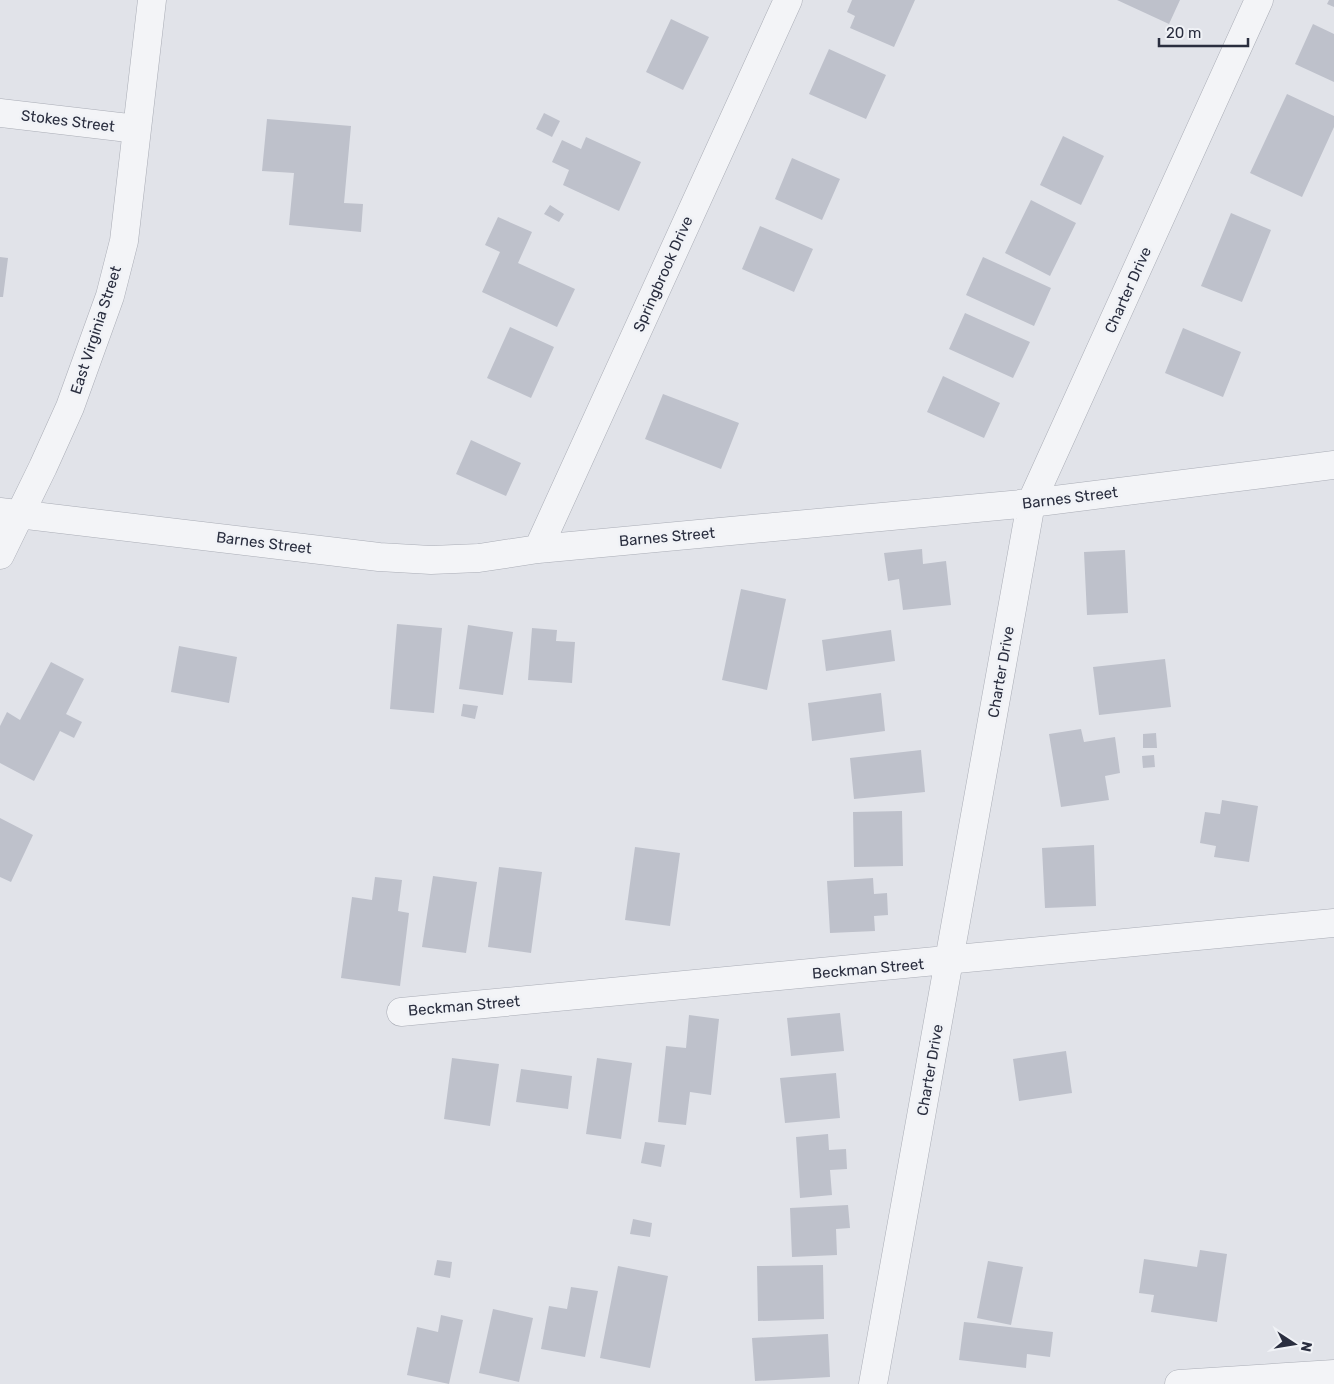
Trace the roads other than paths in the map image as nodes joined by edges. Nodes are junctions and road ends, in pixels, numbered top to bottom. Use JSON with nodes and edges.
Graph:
{"nodes":[{"id":1,"x":152,"y":0,"type":"edge"},
{"id":2,"x":788,"y":0,"type":"edge"},
{"id":3,"x":1259,"y":0,"type":"edge"},
{"id":4,"x":0,"y":113,"type":"edge"},
{"id":5,"x":137,"y":130,"type":"junction"},
{"id":6,"x":1334,"y":465,"type":"edge"},
{"id":7,"x":1031,"y":503,"type":"junction"},
{"id":8,"x":10,"y":513,"type":"edge"},
{"id":9,"x":538,"y":549,"type":"junction"},
{"id":10,"x":0,"y":555,"type":"edge"},
{"id":11,"x":1334,"y":924,"type":"edge"},
{"id":12,"x":949,"y":961,"type":"junction"},
{"id":13,"x":401,"y":1012,"type":"dead end"},
{"id":14,"x":1334,"y":1374,"type":"edge"},
{"id":15,"x":873,"y":1384,"type":"edge"},
{"id":16,"x":1179,"y":1384,"type":"edge"}],
"edges":[{"from":1,"to":5,"type":"street","name":"East Virginia Street"},
{"from":2,"to":9,"type":"street","name":"Springbrook Drive"},
{"from":3,"to":7,"type":"street","name":"Charter Drive"},
{"from":4,"to":5,"type":"street","name":"Stokes Street"},
{"from":5,"to":8,"type":"street","name":"East Virginia Street"},
{"from":6,"to":7,"type":"street","name":"Barnes Street"},
{"from":7,"to":9,"type":"street","name":"Barnes Street"},
{"from":7,"to":12,"type":"street","name":"Charter Drive"},
{"from":8,"to":9,"type":"street","name":"Barnes Street"},
{"from":8,"to":10,"type":"street","name":"East Virginia Street"},
{"from":11,"to":12,"type":"street","name":"Beckman Street"},
{"from":12,"to":13,"type":"street","name":"Beckman Street"},
{"from":12,"to":15,"type":"street","name":"Charter Drive"},
{"from":14,"to":16,"type":"street"}]}
